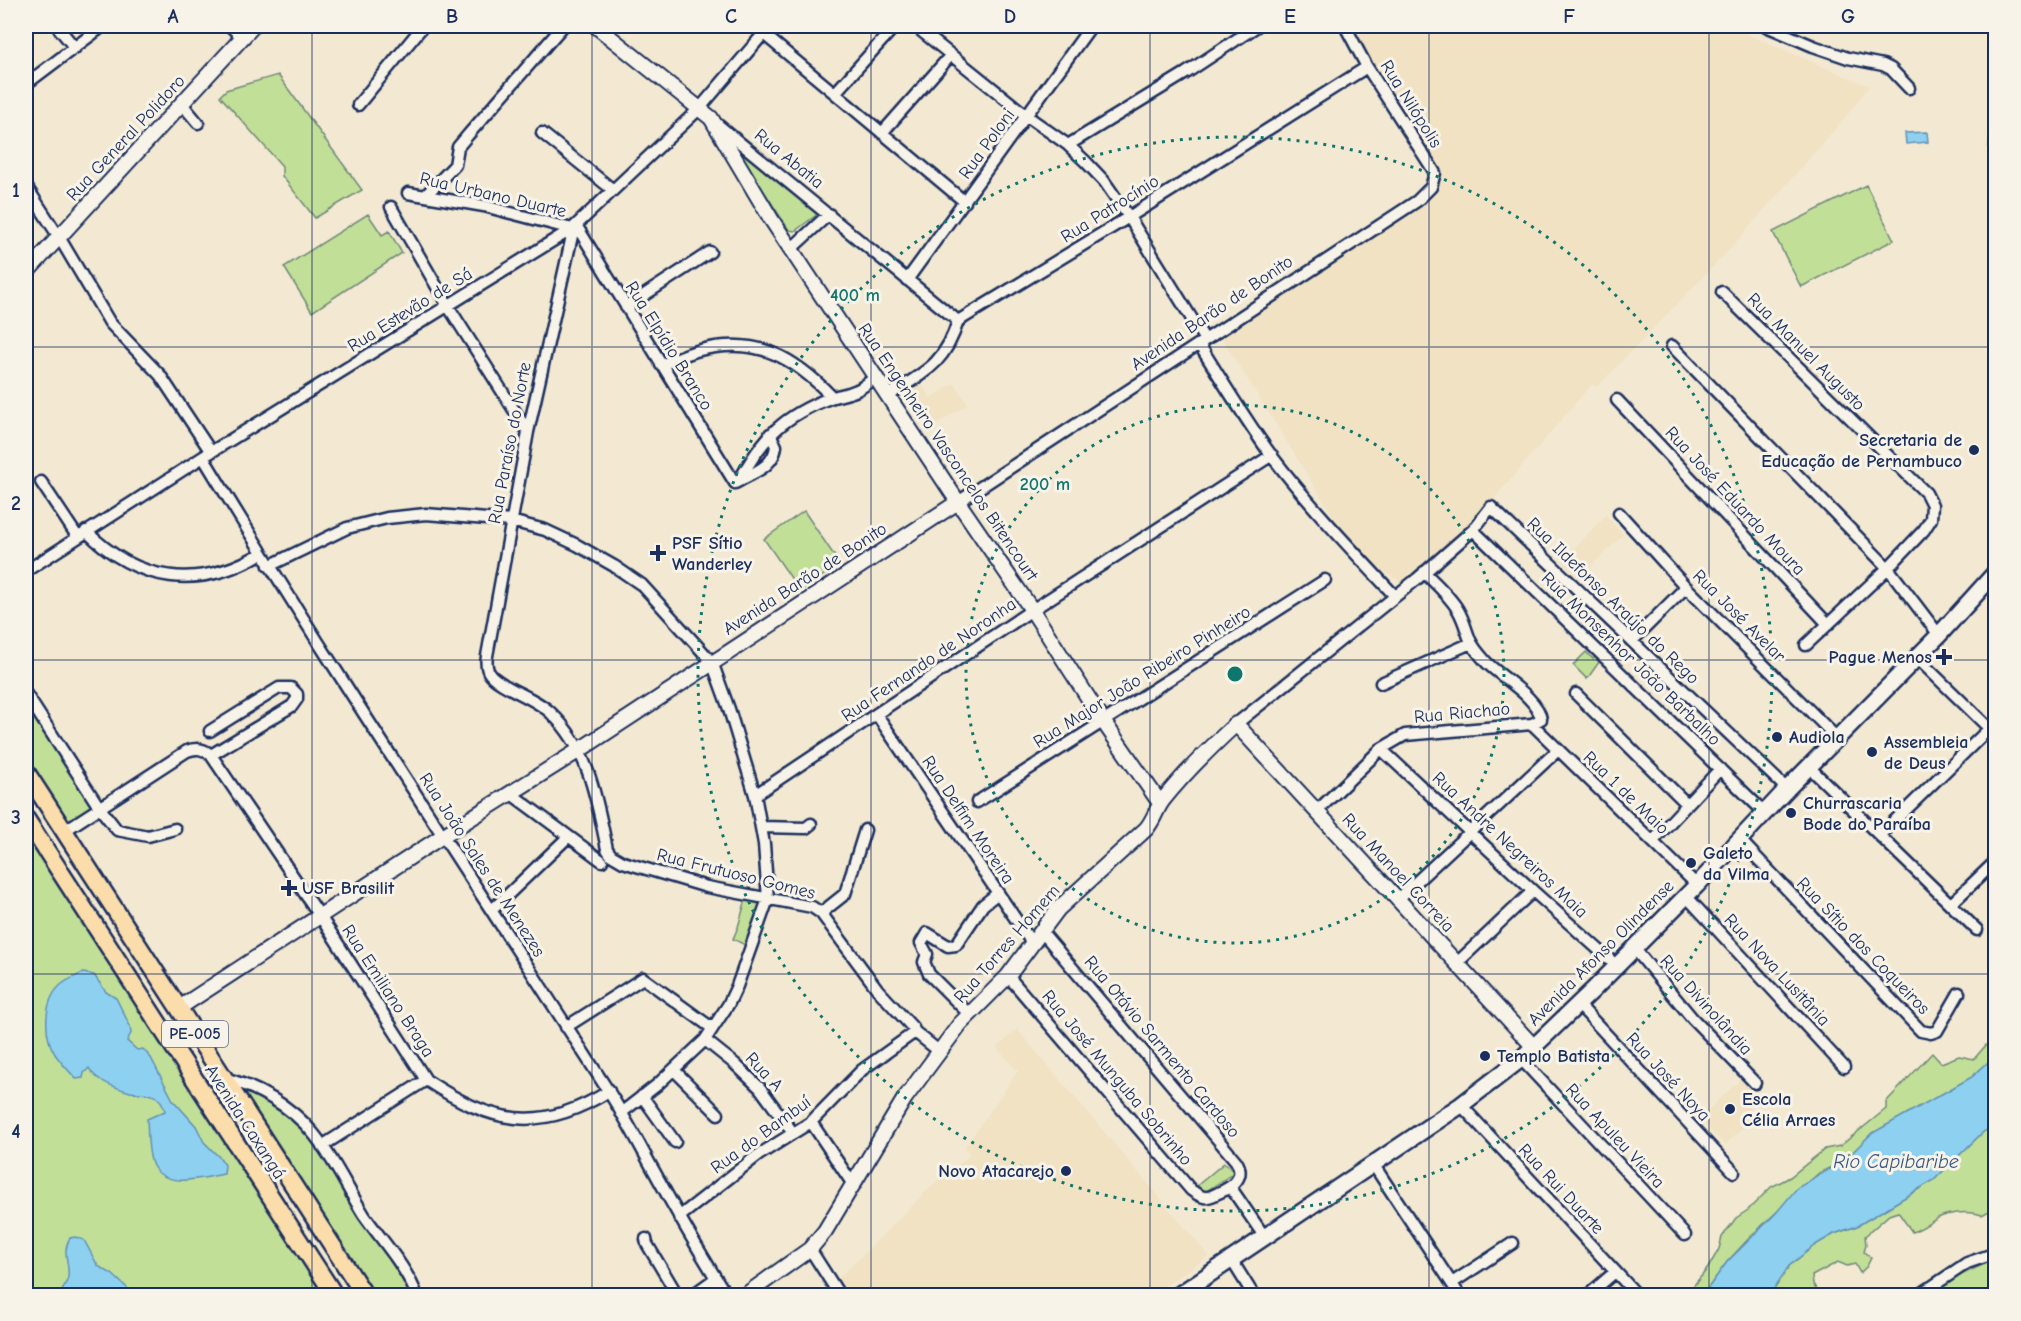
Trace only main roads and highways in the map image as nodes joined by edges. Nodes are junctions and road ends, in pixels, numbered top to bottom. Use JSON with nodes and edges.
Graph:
{"nodes":[{"id":1,"x":1995,"y":572,"type":"edge"},
{"id":2,"x":26,"y":772,"type":"edge"},
{"id":3,"x":26,"y":819,"type":"edge"},
{"id":4,"x":335,"y":1296,"type":"edge"},
{"id":5,"x":365,"y":1296,"type":"edge"},
{"id":6,"x":1177,"y":1296,"type":"edge"}],
"edges":[{"from":1,"to":6,"type":"main road","name":"Avenida Afonso Olindense"},
{"from":2,"to":5,"type":"main road","name":"Avenida Caxangá","number":"PE-005"},
{"from":3,"to":4,"type":"main road","name":"Avenida Caxangá","number":"PE-005"}]}
